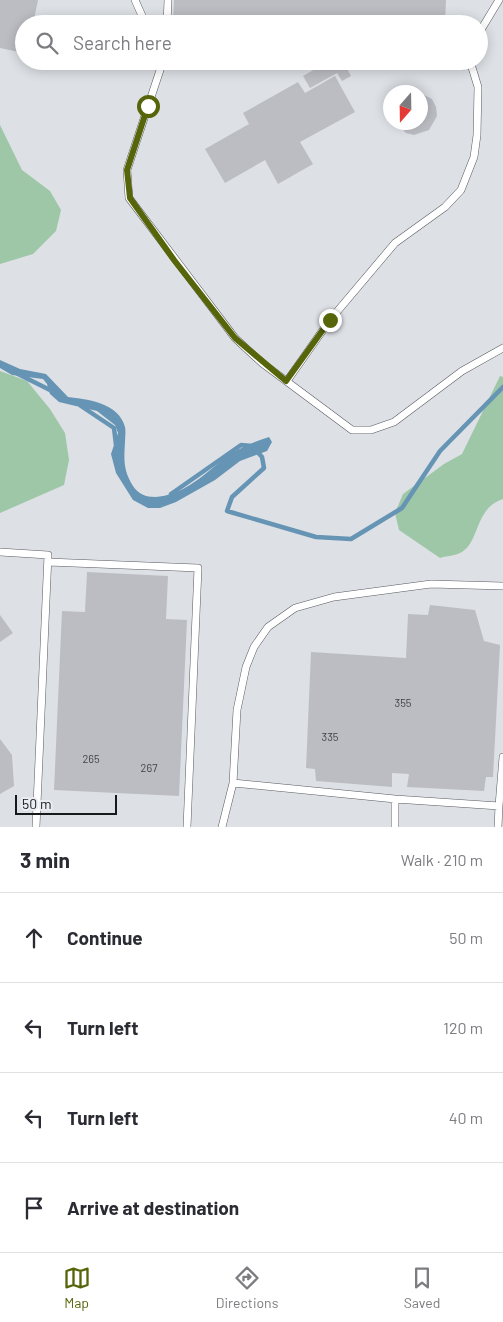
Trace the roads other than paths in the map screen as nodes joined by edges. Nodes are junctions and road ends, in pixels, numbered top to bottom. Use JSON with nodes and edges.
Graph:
{"nodes":[{"id":1,"x":135,"y":0,"type":"edge"},
{"id":2,"x":168,"y":0,"type":"edge"},
{"id":3,"x":499,"y":0,"type":"edge"},
{"id":4,"x":142,"y":15,"type":"edge"},
{"id":5,"x":168,"y":15,"type":"edge"},
{"id":6,"x":488,"y":18,"type":"edge"},
{"id":7,"x":160,"y":70,"type":"edge"},
{"id":8,"x":473,"y":70,"type":"edge"},
{"id":9,"x":503,"y":348,"type":"edge"},
{"id":10,"x":286,"y":381,"type":"junction"},
{"id":11,"x":0,"y":552,"type":"edge"},
{"id":12,"x":48,"y":562,"type":"junction"},
{"id":13,"x":503,"y":586,"type":"edge"},
{"id":14,"x":503,"y":757,"type":"edge"},
{"id":15,"x":232,"y":783,"type":"junction"},
{"id":16,"x":395,"y":799,"type":"junction"},
{"id":17,"x":499,"y":806,"type":"junction"},
{"id":18,"x":36,"y":827,"type":"edge"},
{"id":19,"x":187,"y":827,"type":"edge"},
{"id":20,"x":222,"y":827,"type":"edge"},
{"id":21,"x":395,"y":827,"type":"edge"},
{"id":22,"x":498,"y":827,"type":"edge"}],
"edges":[{"from":1,"to":4,"type":"lane"},
{"from":2,"to":5,"type":"lane"},
{"from":3,"to":6,"type":"lane"},
{"from":7,"to":10,"type":"lane"},
{"from":8,"to":10,"type":"lane"},
{"from":9,"to":10,"type":"lane"},
{"from":11,"to":12,"type":"lane"},
{"from":12,"to":18,"type":"lane"},
{"from":12,"to":19,"type":"lane"},
{"from":13,"to":15,"type":"lane"},
{"from":14,"to":17,"type":"lane"},
{"from":15,"to":16,"type":"lane"},
{"from":15,"to":20,"type":"lane"},
{"from":16,"to":17,"type":"lane"},
{"from":16,"to":21,"type":"lane"},
{"from":17,"to":22,"type":"lane"}]}
